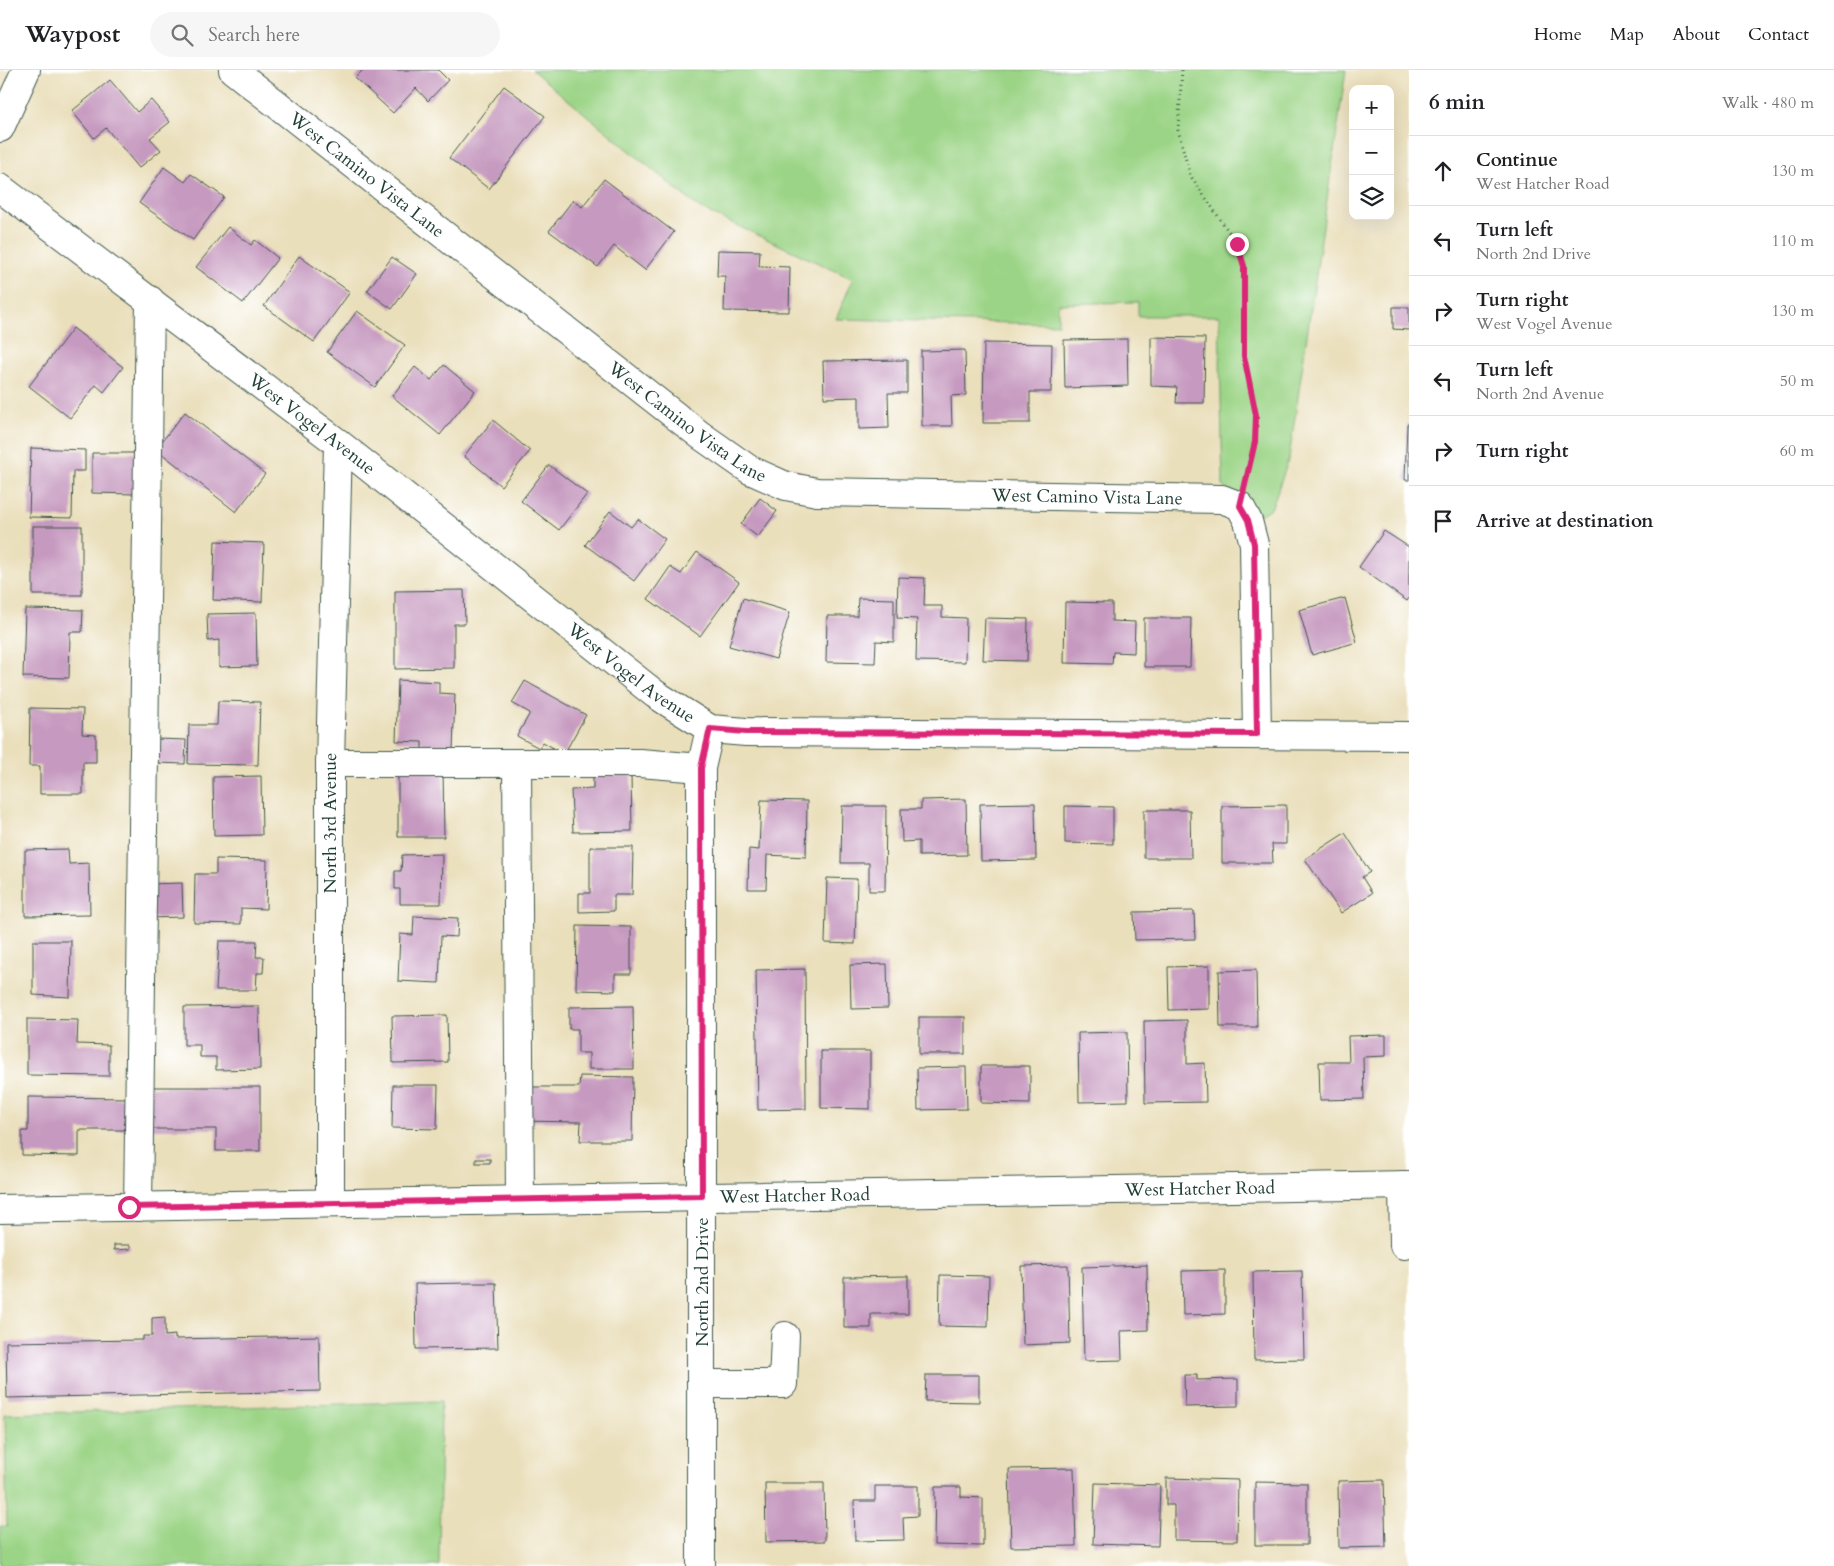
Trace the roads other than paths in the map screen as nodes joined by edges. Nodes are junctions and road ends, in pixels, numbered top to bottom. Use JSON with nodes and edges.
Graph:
{"nodes":[{"id":1,"x":26,"y":70,"type":"edge"},
{"id":2,"x":233,"y":70,"type":"edge"},
{"id":3,"x":0,"y":128,"type":"edge"},
{"id":4,"x":0,"y":188,"type":"edge"},
{"id":5,"x":150,"y":300,"type":"junction"},
{"id":6,"x":338,"y":443,"type":"junction"},
{"id":7,"x":710,"y":729,"type":"junction"},
{"id":8,"x":1257,"y":734,"type":"junction"},
{"id":9,"x":1409,"y":736,"type":"edge"},
{"id":10,"x":330,"y":762,"type":"junction"},
{"id":11,"x":517,"y":763,"type":"junction"},
{"id":12,"x":701,"y":768,"type":"junction"},
{"id":13,"x":1406,"y":1185,"type":"edge"},
{"id":14,"x":702,"y":1196,"type":"junction"},
{"id":15,"x":520,"y":1200,"type":"junction"},
{"id":16,"x":330,"y":1203,"type":"junction"},
{"id":17,"x":138,"y":1207,"type":"junction"},
{"id":18,"x":0,"y":1209,"type":"edge"},
{"id":19,"x":1404,"y":1245,"type":"dead end"},
{"id":20,"x":785,"y":1336,"type":"dead end"},
{"id":21,"x":702,"y":1384,"type":"junction"},
{"id":22,"x":701,"y":1566,"type":"edge"}],
"edges":[{"from":1,"to":3,"type":"street"},
{"from":2,"to":8,"type":"street","name":"West Camino Vista Lane"},
{"from":4,"to":5,"type":"street","name":"West Vogel Avenue"},
{"from":5,"to":6,"type":"street","name":"West Vogel Avenue"},
{"from":5,"to":17,"type":"street"},
{"from":6,"to":7,"type":"street","name":"West Vogel Avenue"},
{"from":6,"to":10,"type":"street","name":"North 3rd Avenue"},
{"from":7,"to":8,"type":"street","name":"West Vogel Avenue"},
{"from":7,"to":12,"type":"street","name":"North 2nd Drive"},
{"from":8,"to":9,"type":"street","name":"West Vogel Avenue"},
{"from":10,"to":11,"type":"street"},
{"from":10,"to":16,"type":"street","name":"North 3rd Avenue"},
{"from":11,"to":12,"type":"street"},
{"from":11,"to":15,"type":"street"},
{"from":12,"to":14,"type":"street","name":"North 2nd Drive"},
{"from":13,"to":14,"type":"street","name":"West Hatcher Road"},
{"from":13,"to":19,"type":"street"},
{"from":14,"to":15,"type":"street","name":"West Hatcher Road"},
{"from":14,"to":21,"type":"street","name":"North 2nd Drive"},
{"from":15,"to":16,"type":"street","name":"West Hatcher Road"},
{"from":16,"to":17,"type":"street","name":"West Hatcher Road"},
{"from":17,"to":18,"type":"street","name":"West Hatcher Road"},
{"from":20,"to":21,"type":"street"},
{"from":21,"to":22,"type":"street","name":"North 2nd Drive"}]}
